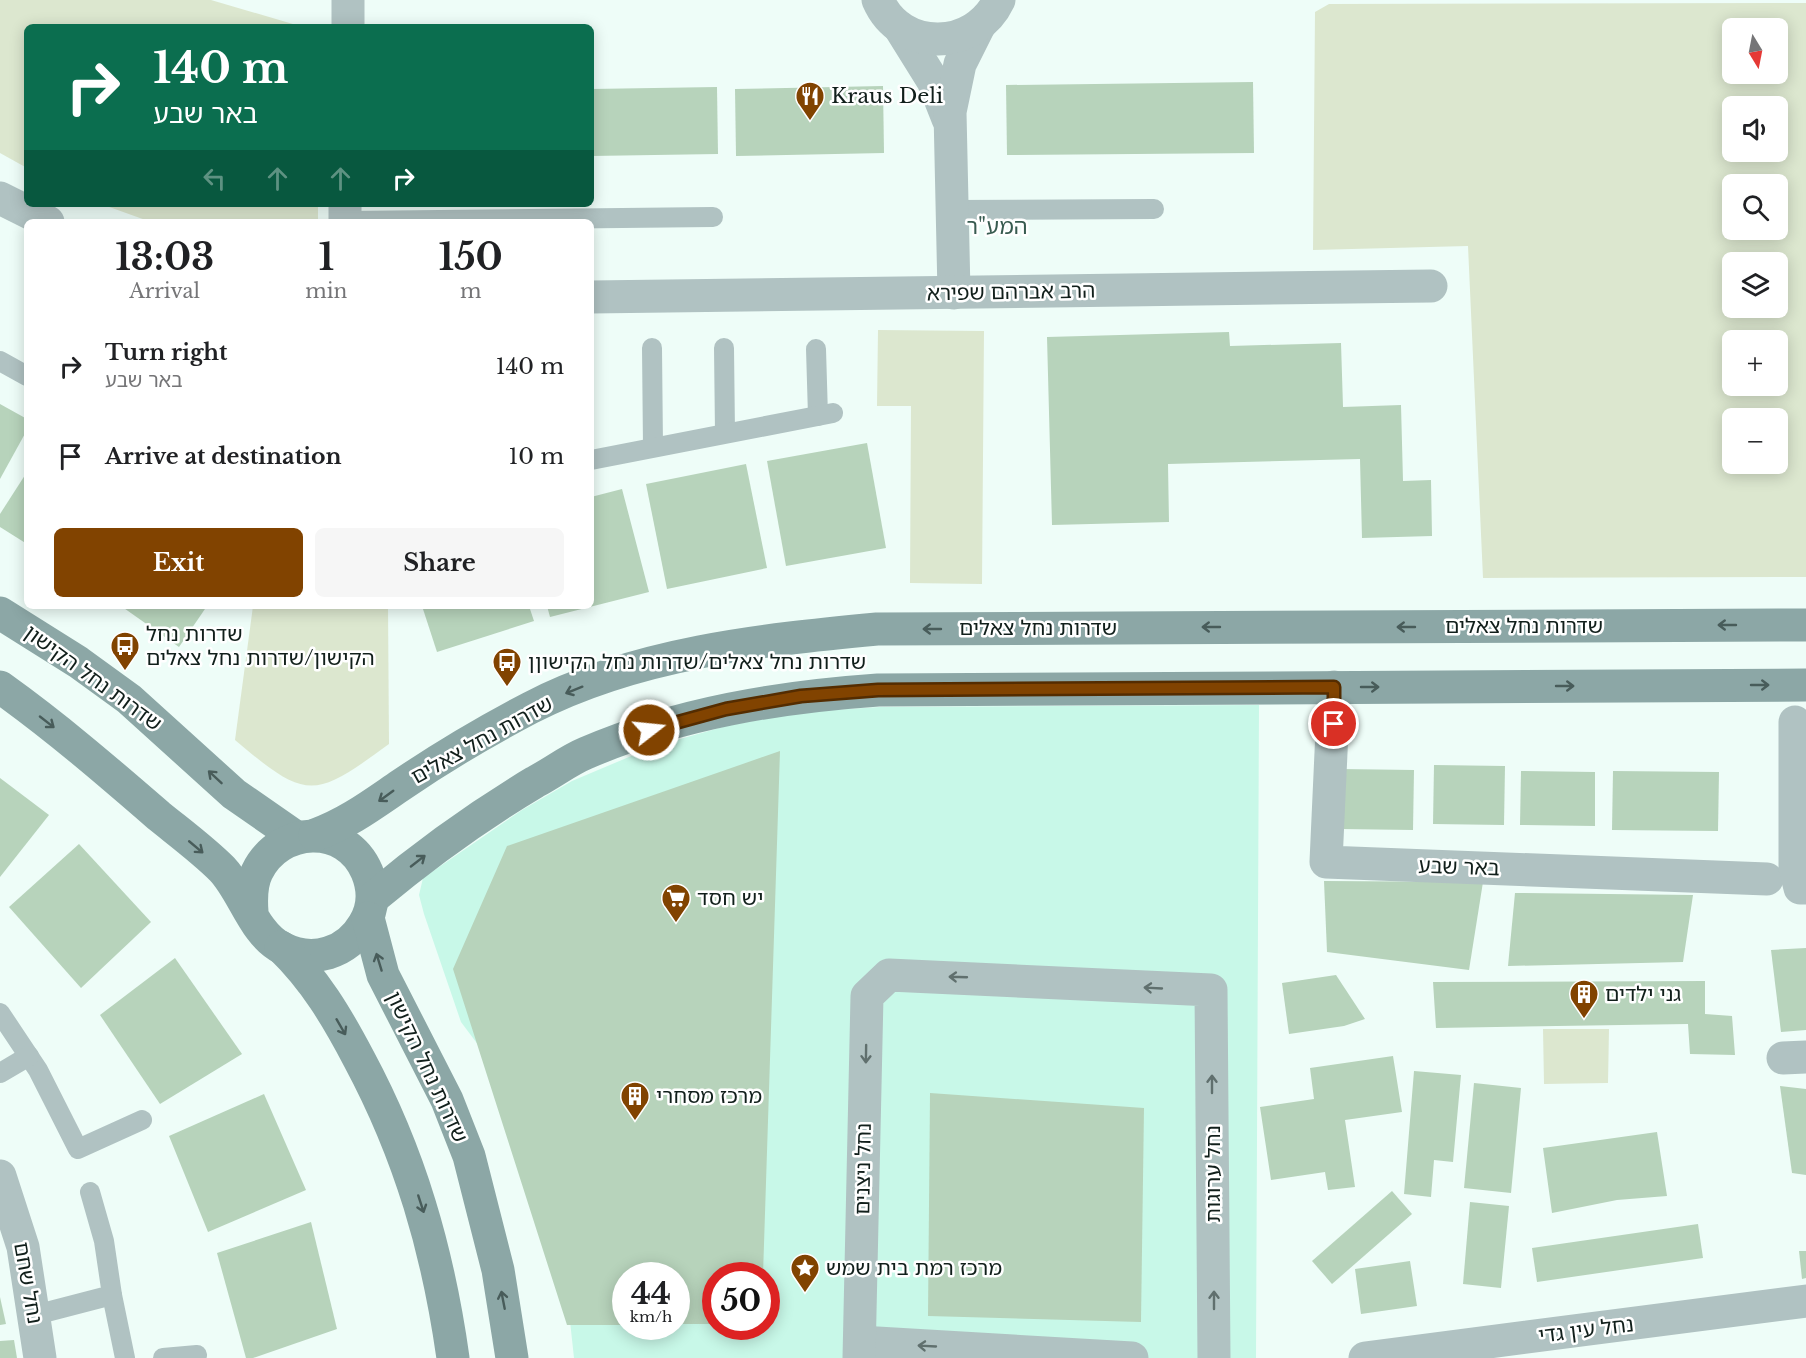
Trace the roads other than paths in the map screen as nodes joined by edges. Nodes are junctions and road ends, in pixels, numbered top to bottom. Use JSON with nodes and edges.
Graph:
{"nodes":[{"id":1,"x":348,"y":0,"type":"edge"},
{"id":2,"x":995,"y":7,"type":"edge"},
{"id":3,"x":883,"y":10,"type":"edge"},
{"id":4,"x":348,"y":24,"type":"edge"},
{"id":5,"x":949,"y":122,"type":"junction"},
{"id":6,"x":0,"y":198,"type":"edge"},
{"id":7,"x":1154,"y":209,"type":"dead end"},
{"id":8,"x":951,"y":210,"type":"junction"},
{"id":9,"x":345,"y":216,"type":"edge"},
{"id":10,"x":713,"y":217,"type":"dead end"},
{"id":11,"x":42,"y":219,"type":"edge"},
{"id":12,"x":1431,"y":286,"type":"dead end"},
{"id":13,"x":954,"y":293,"type":"junction"},
{"id":14,"x":594,"y":297,"type":"edge"},
{"id":15,"x":652,"y":348,"type":"dead end"},
{"id":16,"x":724,"y":348,"type":"dead end"},
{"id":17,"x":816,"y":349,"type":"dead end"},
{"id":18,"x":0,"y":361,"type":"edge"},
{"id":19,"x":24,"y":374,"type":"edge"},
{"id":20,"x":725,"y":433,"type":"junction"},
{"id":21,"x":653,"y":447,"type":"junction"},
{"id":22,"x":594,"y":459,"type":"edge"},
{"id":23,"x":0,"y":613,"type":"edge"},
{"id":24,"x":1806,"y":625,"type":"edge"},
{"id":25,"x":1806,"y":685,"type":"edge"},
{"id":26,"x":0,"y":687,"type":"edge"},
{"id":27,"x":1334,"y":687,"type":"junction"},
{"id":28,"x":1795,"y":722,"type":"dead end"},
{"id":29,"x":306,"y":836,"type":"junction"},
{"id":30,"x":1767,"y":879,"type":"dead end"},
{"id":31,"x":1806,"y":888,"type":"edge"},
{"id":32,"x":370,"y":908,"type":"junction"},
{"id":33,"x":252,"y":912,"type":"junction"},
{"id":34,"x":281,"y":947,"type":"junction"},
{"id":35,"x":867,"y":996,"type":"joint"},
{"id":36,"x":0,"y":1013,"type":"edge"},
{"id":37,"x":28,"y":1056,"type":"junction"},
{"id":38,"x":0,"y":1073,"type":"edge"},
{"id":39,"x":142,"y":1120,"type":"dead end"},
{"id":40,"x":0,"y":1176,"type":"edge"},
{"id":41,"x":90,"y":1192,"type":"dead end"},
{"id":42,"x":112,"y":1295,"type":"junction"},
{"id":43,"x":1806,"y":1301,"type":"edge"},
{"id":44,"x":35,"y":1315,"type":"junction"},
{"id":45,"x":859,"y":1350,"type":"edge"},
{"id":46,"x":197,"y":1354,"type":"dead end"},
{"id":47,"x":40,"y":1358,"type":"edge"},
{"id":48,"x":125,"y":1358,"type":"edge"},
{"id":49,"x":163,"y":1358,"type":"edge"},
{"id":50,"x":453,"y":1358,"type":"edge"},
{"id":51,"x":512,"y":1358,"type":"edge"},
{"id":52,"x":1132,"y":1358,"type":"edge"},
{"id":53,"x":1214,"y":1358,"type":"edge"},
{"id":54,"x":1365,"y":1358,"type":"edge"}],
"edges":[{"from":1,"to":4,"type":"street"},
{"from":2,"to":3,"type":"street"},
{"from":2,"to":5,"type":"street"},
{"from":3,"to":5,"type":"street"},
{"from":5,"to":8,"type":"street"},
{"from":6,"to":11,"type":"street"},
{"from":7,"to":8,"type":"lane"},
{"from":8,"to":13,"type":"street"},
{"from":9,"to":10,"type":"lane"},
{"from":12,"to":13,"type":"street","name":"הרב אברהם שפירא"},
{"from":13,"to":14,"type":"street","name":"הרב אברהם שפירא"},
{"from":15,"to":21,"type":"lane"},
{"from":16,"to":20,"type":"lane"},
{"from":17,"to":20,"type":"lane"},
{"from":18,"to":19,"type":"lane"},
{"from":20,"to":21,"type":"lane"},
{"from":21,"to":22,"type":"lane"},
{"from":29,"to":23,"type":"main road","name":"שדרות נחל הקישון","one_way":true},
{"from":24,"to":29,"type":"main road","name":"שדרות נחל צאלים","one_way":true},
{"from":27,"to":25,"type":"main road","one_way":true},
{"from":26,"to":33,"type":"main road","one_way":true},
{"from":27,"to":30,"type":"street","name":"באר שבע"},
{"from":32,"to":27,"type":"main road","one_way":true},
{"from":28,"to":31,"type":"street"},
{"from":29,"to":32,"type":"main road"},
{"from":29,"to":33,"type":"main road"},
{"from":32,"to":34,"type":"main road"},
{"from":51,"to":32,"type":"main road","name":"שדרות נחל הקישון","one_way":true},
{"from":33,"to":34,"type":"main road"},
{"from":34,"to":50,"type":"main road","one_way":true},
{"from":35,"to":45,"type":"street","name":"נחל ניצנים","one_way":true},
{"from":53,"to":35,"type":"street","name":"נחל ערוגות","one_way":true},
{"from":36,"to":37,"type":"lane"},
{"from":37,"to":38,"type":"lane"},
{"from":37,"to":39,"type":"lane"},
{"from":40,"to":44,"type":"street","name":"נחל שחם"},
{"from":41,"to":42,"type":"lane"},
{"from":42,"to":44,"type":"lane"},
{"from":42,"to":48,"type":"lane"},
{"from":43,"to":54,"type":"street","name":"נחל עין גדי"},
{"from":44,"to":47,"type":"street","name":"נחל שחם"},
{"from":52,"to":45,"type":"street","name":"נחל ניצנים","one_way":true},
{"from":46,"to":49,"type":"lane"}]}
